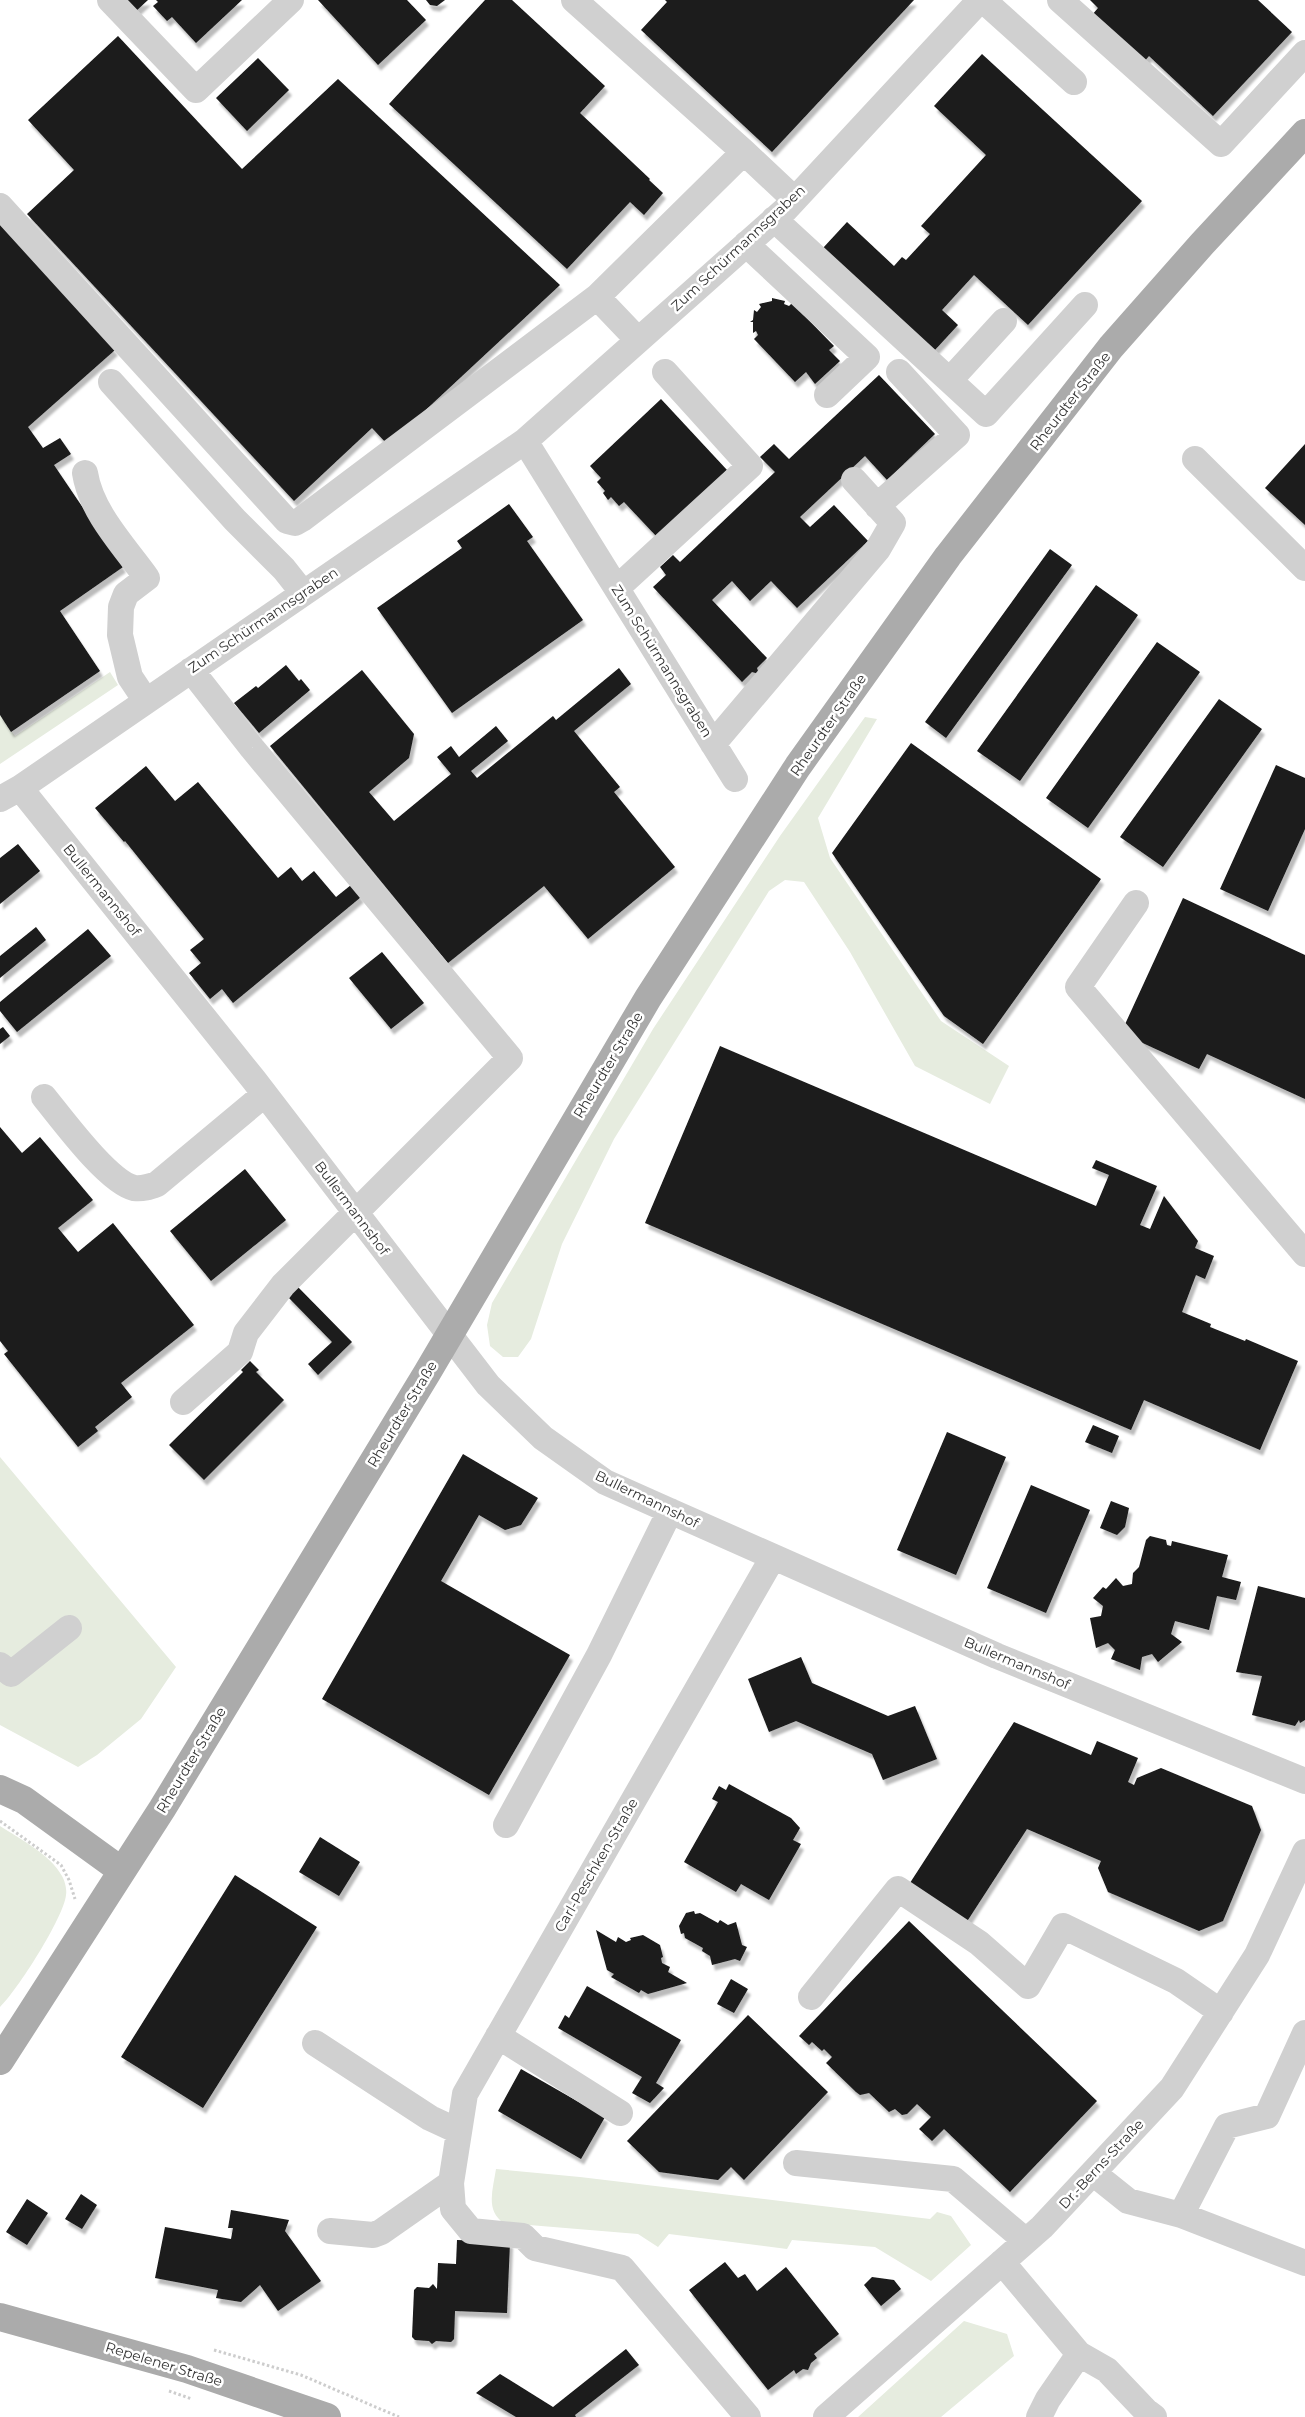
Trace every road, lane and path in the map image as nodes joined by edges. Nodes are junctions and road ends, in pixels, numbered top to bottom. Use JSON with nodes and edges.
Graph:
{"nodes":[{"id":1,"x":110,"y":0,"type":"edge"},
{"id":2,"x":291,"y":0,"type":"edge"},
{"id":3,"x":574,"y":0,"type":"edge"},
{"id":4,"x":982,"y":0,"type":"edge"},
{"id":5,"x":1060,"y":0,"type":"edge"},
{"id":6,"x":1305,"y":53,"type":"edge"},
{"id":7,"x":1074,"y":82,"type":"dead end"},
{"id":8,"x":1305,"y":133,"type":"edge"},
{"id":9,"x":744,"y":152,"type":"junction"},
{"id":10,"x":794,"y":199,"type":"junction"},
{"id":11,"x":0,"y":206,"type":"edge"},
{"id":12,"x":774,"y":219,"type":"junction"},
{"id":13,"x":746,"y":244,"type":"junction"},
{"id":14,"x":597,"y":297,"type":"junction"},
{"id":15,"x":1086,"y":304,"type":"dead end"},
{"id":16,"x":1004,"y":321,"type":"dead end"},
{"id":17,"x":638,"y":340,"type":"junction"},
{"id":18,"x":665,"y":372,"type":"dead end"},
{"id":19,"x":899,"y":372,"type":"dead end"},
{"id":20,"x":950,"y":380,"type":"junction"},
{"id":21,"x":111,"y":382,"type":"dead end"},
{"id":22,"x":827,"y":395,"type":"dead end"},
{"id":23,"x":526,"y":440,"type":"junction"},
{"id":24,"x":1195,"y":459,"type":"dead end"},
{"id":25,"x":85,"y":473,"type":"dead end"},
{"id":26,"x":854,"y":480,"type":"dead end"},
{"id":27,"x":878,"y":506,"type":"junction"},
{"id":28,"x":1305,"y":568,"type":"edge"},
{"id":29,"x":617,"y":588,"type":"junction"},
{"id":30,"x":303,"y":593,"type":"junction"},
{"id":31,"x":191,"y":670,"type":"junction"},
{"id":32,"x":146,"y":701,"type":"junction"},
{"id":33,"x":713,"y":744,"type":"junction"},
{"id":34,"x":735,"y":779,"type":"dead end"},
{"id":35,"x":10,"y":793,"type":"edge"},
{"id":36,"x":1136,"y":903,"type":"dead end"},
{"id":37,"x":265,"y":1094,"type":"junction"},
{"id":38,"x":44,"y":1097,"type":"dead end"},
{"id":39,"x":356,"y":1214,"type":"junction"},
{"id":40,"x":1305,"y":1254,"type":"edge"},
{"id":41,"x":183,"y":1402,"type":"dead end"},
{"id":42,"x":670,"y":1511,"type":"junction"},
{"id":43,"x":773,"y":1558,"type":"junction"},
{"id":44,"x":69,"y":1628,"type":"dead end"},
{"id":45,"x":0,"y":1665,"type":"edge"},
{"id":46,"x":1305,"y":1781,"type":"edge"},
{"id":47,"x":0,"y":1789,"type":"edge"},
{"id":48,"x":0,"y":1821,"type":"edge"},
{"id":49,"x":506,"y":1825,"type":"dead end"},
{"id":50,"x":1305,"y":1852,"type":"edge"},
{"id":51,"x":122,"y":1872,"type":"junction"},
{"id":52,"x":75,"y":1899,"type":"dead end"},
{"id":53,"x":811,"y":1997,"type":"dead end"},
{"id":54,"x":1221,"y":2012,"type":"junction"},
{"id":55,"x":1305,"y":2033,"type":"edge"},
{"id":56,"x":498,"y":2036,"type":"junction"},
{"id":57,"x":315,"y":2042,"type":"dead end"},
{"id":58,"x":0,"y":2060,"type":"edge"},
{"id":59,"x":620,"y":2113,"type":"dead end"},
{"id":60,"x":458,"y":2131,"type":"junction"},
{"id":61,"x":796,"y":2163,"type":"dead end"},
{"id":62,"x":1093,"y":2172,"type":"junction"},
{"id":63,"x":451,"y":2183,"type":"junction"},
{"id":64,"x":1181,"y":2215,"type":"junction"},
{"id":65,"x":330,"y":2231,"type":"dead end"},
{"id":66,"x":1026,"y":2241,"type":"junction"},
{"id":67,"x":1002,"y":2262,"type":"junction"},
{"id":68,"x":1305,"y":2263,"type":"edge"},
{"id":69,"x":0,"y":2317,"type":"edge"},
{"id":70,"x":1079,"y":2354,"type":"junction"},
{"id":71,"x":327,"y":2417,"type":"edge"},
{"id":72,"x":748,"y":2417,"type":"edge"},
{"id":73,"x":826,"y":2417,"type":"edge"},
{"id":74,"x":1039,"y":2417,"type":"edge"},
{"id":75,"x":1154,"y":2417,"type":"edge"}],
"edges":[{"from":1,"to":2,"type":"street"},
{"from":3,"to":9,"type":"street"},
{"from":4,"to":7,"type":"street"},
{"from":4,"to":10,"type":"street","name":"Zum Schürmannsgraben"},
{"from":5,"to":6,"type":"street"},
{"from":8,"to":51,"type":"main road","name":"Rheurdter Straße"},
{"from":9,"to":10,"type":"street"},
{"from":9,"to":14,"type":"street"},
{"from":10,"to":12,"type":"street","name":"Zum Schürmannsgraben"},
{"from":11,"to":14,"type":"street"},
{"from":12,"to":13,"type":"street","name":"Zum Schürmannsgraben"},
{"from":12,"to":20,"type":"street"},
{"from":13,"to":17,"type":"street","name":"Zum Schürmannsgraben"},
{"from":13,"to":22,"type":"street"},
{"from":14,"to":17,"type":"street"},
{"from":15,"to":20,"type":"street"},
{"from":16,"to":20,"type":"street"},
{"from":17,"to":23,"type":"street","name":"Zum Schürmannsgraben"},
{"from":18,"to":29,"type":"street"},
{"from":19,"to":27,"type":"street"},
{"from":21,"to":30,"type":"street"},
{"from":23,"to":29,"type":"street","name":"Zum Schürmannsgraben"},
{"from":23,"to":30,"type":"street","name":"Zum Schürmannsgraben"},
{"from":24,"to":28,"type":"street"},
{"from":25,"to":32,"type":"street"},
{"from":26,"to":27,"type":"street"},
{"from":27,"to":33,"type":"street"},
{"from":29,"to":33,"type":"street","name":"Zum Schürmannsgraben"},
{"from":30,"to":31,"type":"street","name":"Zum Schürmannsgraben"},
{"from":31,"to":32,"type":"street","name":"Zum Schürmannsgraben"},
{"from":31,"to":39,"type":"street"},
{"from":32,"to":35,"type":"street","name":"Zum Schürmannsgraben"},
{"from":33,"to":34,"type":"street","name":"Zum Schürmannsgraben"},
{"from":35,"to":37,"type":"street","name":"Bullermannshof"},
{"from":36,"to":40,"type":"street"},
{"from":37,"to":38,"type":"street"},
{"from":37,"to":39,"type":"street","name":"Bullermannshof"},
{"from":39,"to":41,"type":"street"},
{"from":39,"to":42,"type":"street","name":"Bullermannshof"},
{"from":42,"to":43,"type":"street","name":"Bullermannshof"},
{"from":42,"to":49,"type":"street"},
{"from":43,"to":46,"type":"street","name":"Bullermannshof"},
{"from":43,"to":56,"type":"street","name":"Carl-Peschken-Straße"},
{"from":44,"to":45,"type":"street"},
{"from":47,"to":51,"type":"main road"},
{"from":48,"to":52,"type":"path"},
{"from":50,"to":54,"type":"street","name":"Dr.-Berns-Straße"},
{"from":51,"to":58,"type":"main road","name":"Rheurdter Straße"},
{"from":53,"to":54,"type":"street"},
{"from":54,"to":62,"type":"street","name":"Dr.-Berns-Straße"},
{"from":55,"to":64,"type":"street"},
{"from":56,"to":59,"type":"street"},
{"from":56,"to":60,"type":"street","name":"Carl-Peschken-Straße"},
{"from":57,"to":60,"type":"street"},
{"from":60,"to":63,"type":"street","name":"Carl-Peschken-Straße"},
{"from":61,"to":66,"type":"street"},
{"from":62,"to":64,"type":"street"},
{"from":62,"to":66,"type":"street","name":"Dr.-Berns-Straße"},
{"from":63,"to":65,"type":"street"},
{"from":63,"to":72,"type":"street","name":"Carl-Peschken-Straße"},
{"from":64,"to":68,"type":"street"},
{"from":66,"to":67,"type":"street","name":"Dr.-Berns-Straße"},
{"from":67,"to":70,"type":"street"},
{"from":67,"to":73,"type":"street","name":"Dr.-Berns-Straße"},
{"from":69,"to":71,"type":"main road","name":"Repelener Straße"},
{"from":70,"to":74,"type":"street"},
{"from":70,"to":75,"type":"street"}]}
